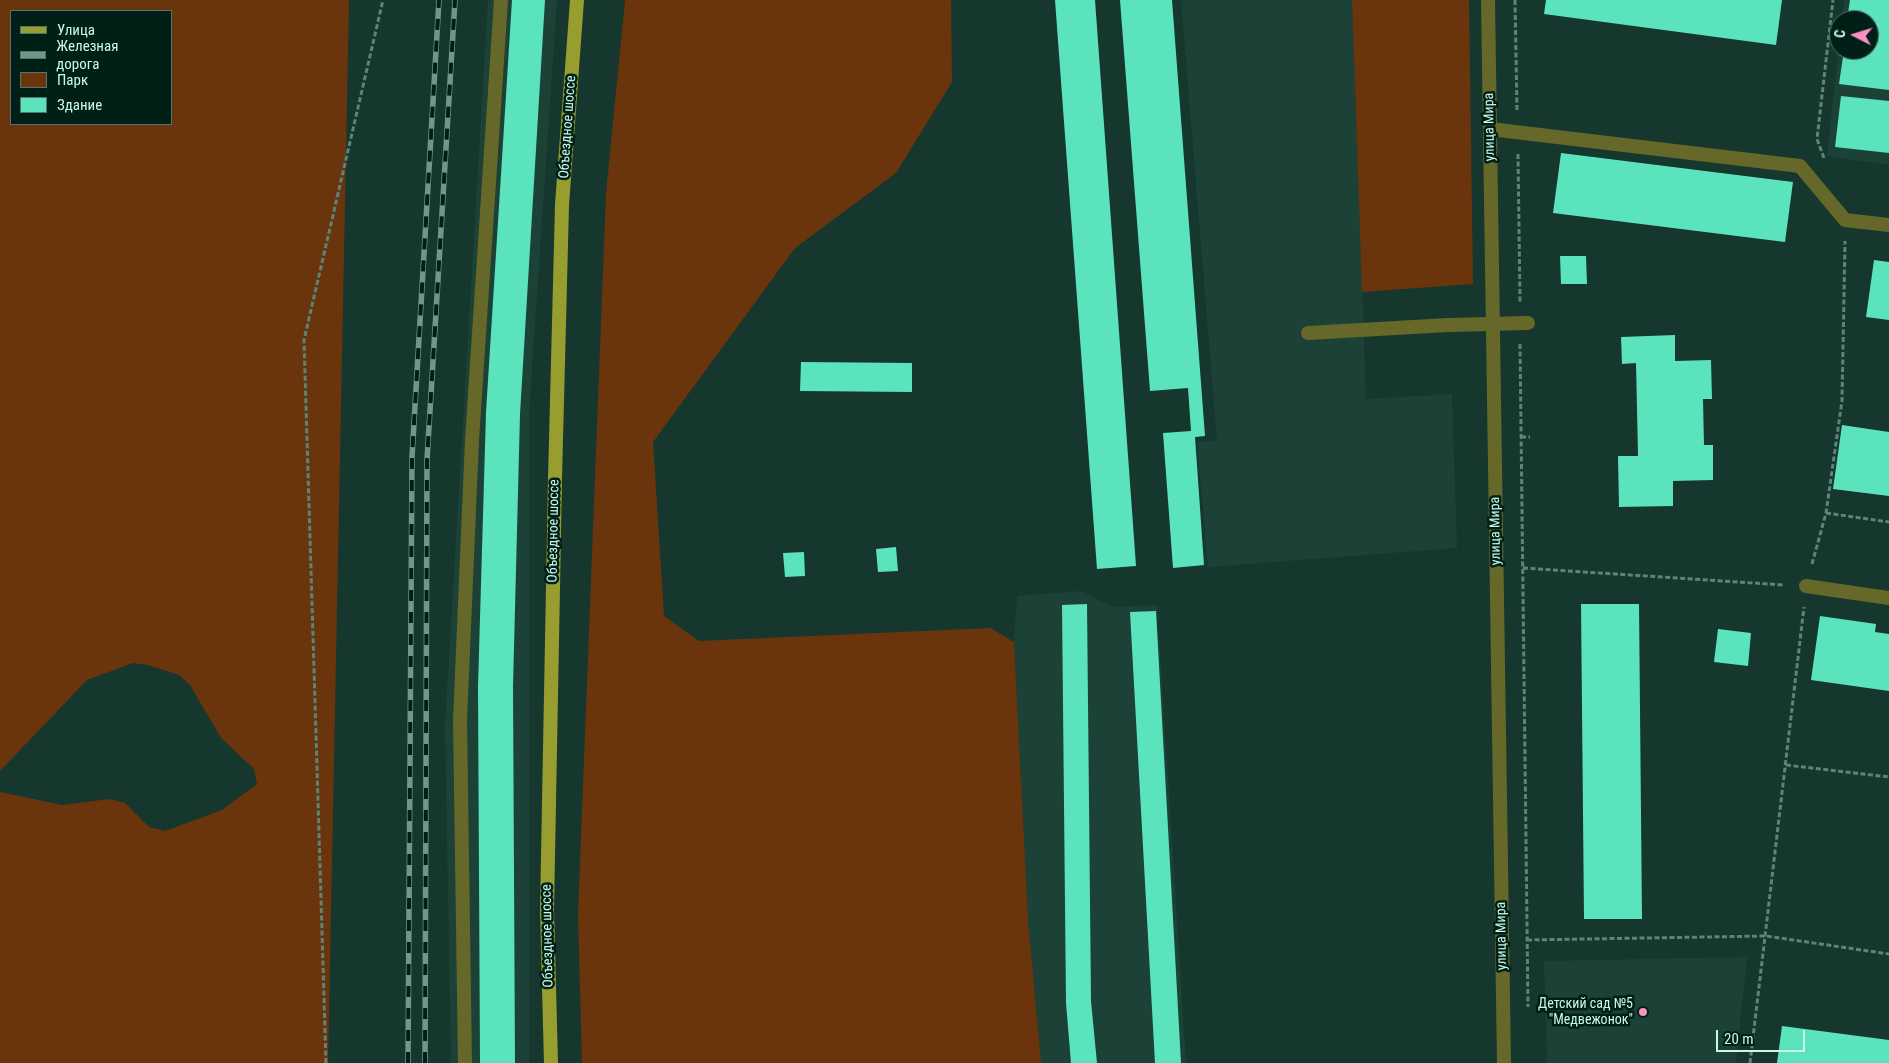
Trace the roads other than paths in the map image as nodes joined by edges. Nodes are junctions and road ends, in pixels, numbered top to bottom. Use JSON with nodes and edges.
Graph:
{"nodes":[{"id":1,"x":501,"y":0,"type":"edge"},
{"id":2,"x":577,"y":0,"type":"edge"},
{"id":3,"x":1488,"y":0,"type":"edge"},
{"id":4,"x":1490,"y":129,"type":"junction"},
{"id":5,"x":1889,"y":225,"type":"edge"},
{"id":6,"x":1493,"y":323,"type":"junction"},
{"id":7,"x":1524,"y":323,"type":"road end"},
{"id":8,"x":1308,"y":334,"type":"dead end"},
{"id":9,"x":1806,"y":586,"type":"road end"},
{"id":10,"x":1889,"y":598,"type":"edge"},
{"id":11,"x":465,"y":1063,"type":"edge"},
{"id":12,"x":552,"y":1063,"type":"edge"},
{"id":13,"x":1504,"y":1063,"type":"edge"}],
"edges":[{"from":1,"to":11,"type":"street"},
{"from":2,"to":12,"type":"main road","name":"Объездное шоссе"},
{"from":3,"to":4,"type":"street","name":"улица Мира"},
{"from":4,"to":5,"type":"street"},
{"from":4,"to":6,"type":"street","name":"улица Мира"},
{"from":6,"to":7,"type":"street"},
{"from":6,"to":8,"type":"street"},
{"from":6,"to":13,"type":"street","name":"улица Мира"},
{"from":9,"to":10,"type":"street"}]}
